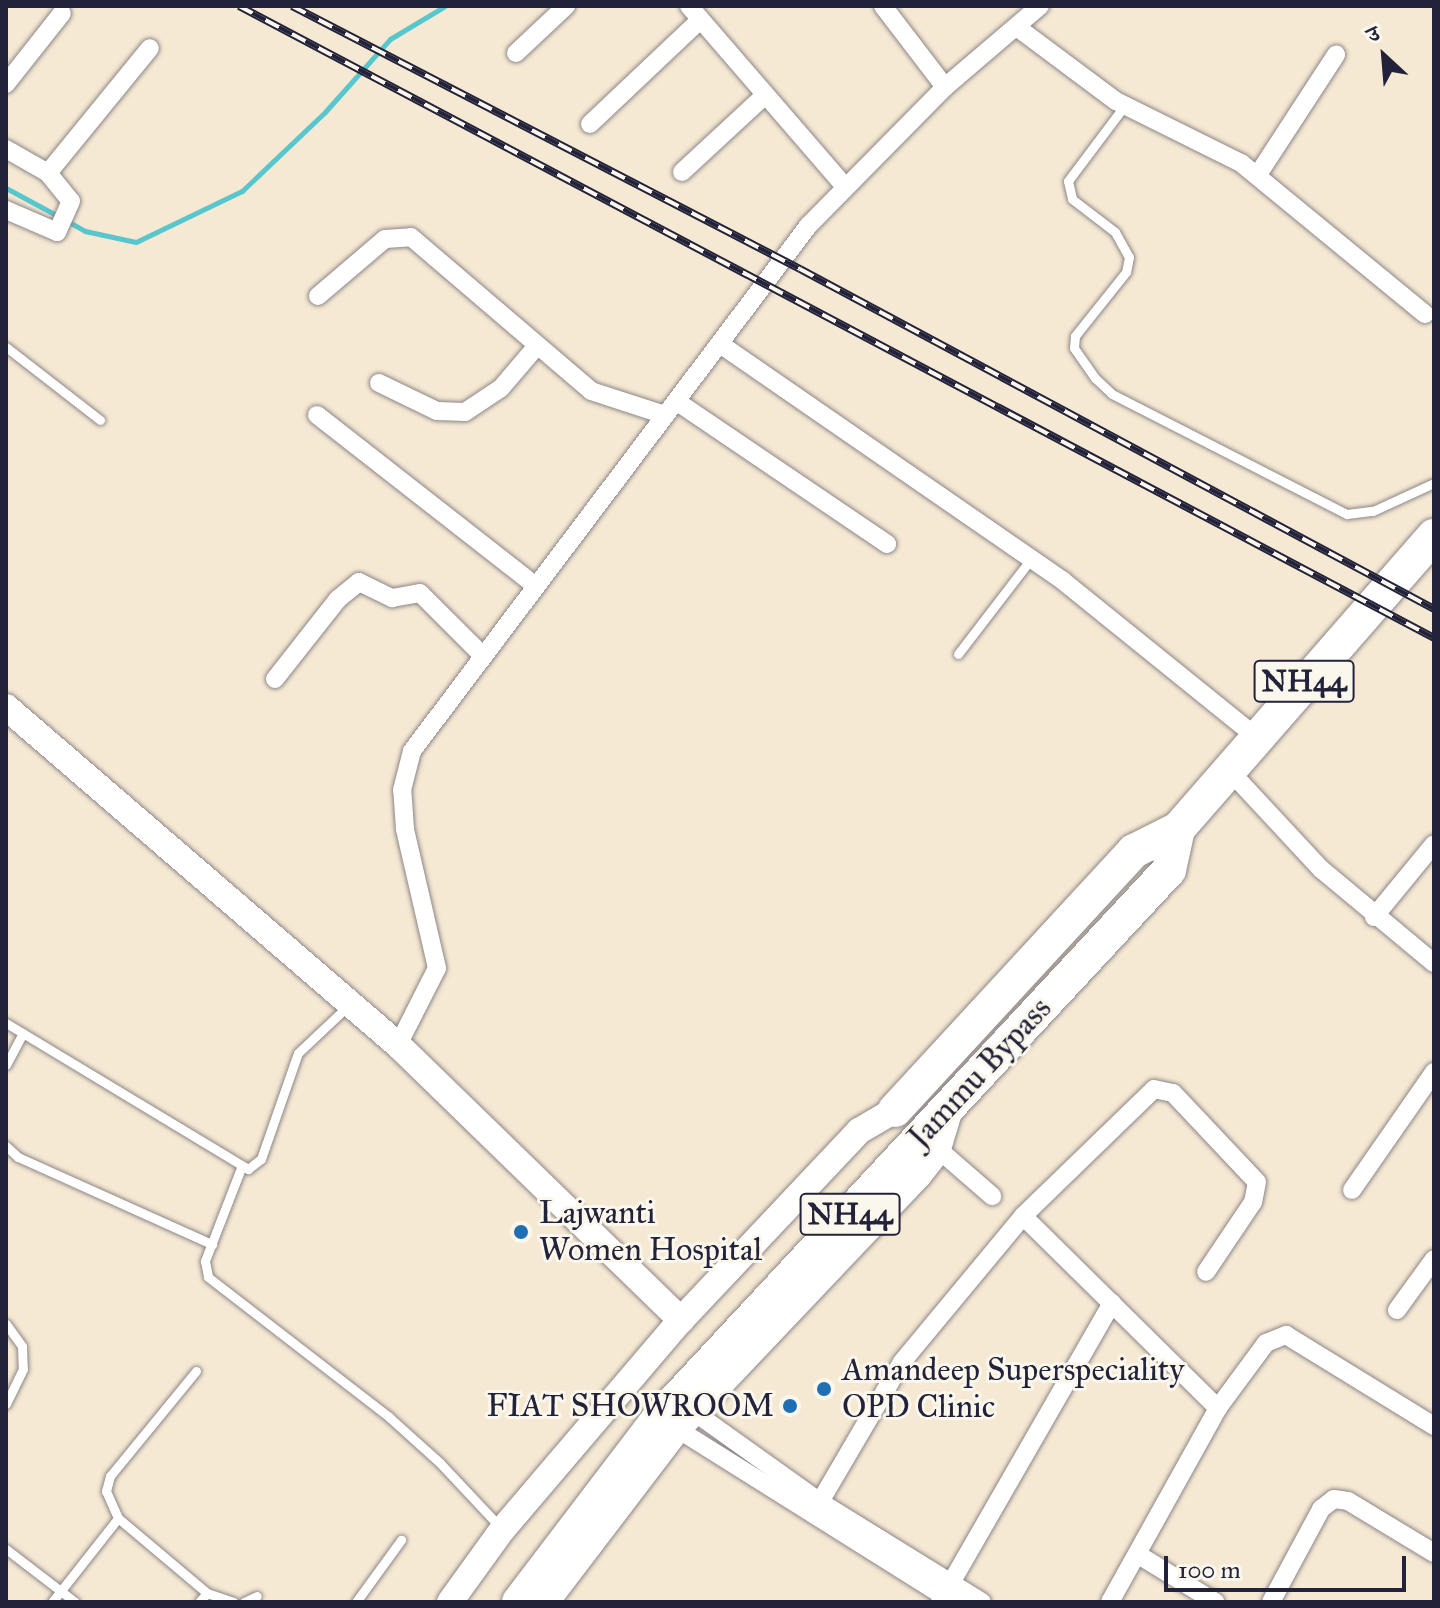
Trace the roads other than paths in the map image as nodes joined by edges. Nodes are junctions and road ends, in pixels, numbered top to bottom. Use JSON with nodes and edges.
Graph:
{"nodes":[{"id":1,"x":566,"y":6,"type":"edge"},
{"id":2,"x":883,"y":6,"type":"edge"},
{"id":3,"x":62,"y":13,"type":"dead end"},
{"id":4,"x":694,"y":13,"type":"edge"},
{"id":5,"x":1026,"y":15,"type":"edge"},
{"id":6,"x":150,"y":48,"type":"dead end"},
{"id":7,"x":516,"y":53,"type":"dead end"},
{"id":8,"x":1336,"y":55,"type":"dead end"},
{"id":9,"x":6,"y":84,"type":"edge"},
{"id":10,"x":945,"y":87,"type":"junction"},
{"id":11,"x":763,"y":97,"type":"junction"},
{"id":12,"x":1125,"y":105,"type":"junction"},
{"id":13,"x":590,"y":124,"type":"dead end"},
{"id":14,"x":6,"y":149,"type":"edge"},
{"id":15,"x":682,"y":172,"type":"dead end"},
{"id":16,"x":48,"y":173,"type":"junction"},
{"id":17,"x":1257,"y":176,"type":"junction"},
{"id":18,"x":845,"y":187,"type":"junction"},
{"id":19,"x":6,"y":210,"type":"edge"},
{"id":20,"x":318,"y":296,"type":"dead end"},
{"id":21,"x":1425,"y":314,"type":"dead end"},
{"id":22,"x":720,"y":344,"type":"junction"},
{"id":23,"x":6,"y":347,"type":"edge"},
{"id":24,"x":536,"y":347,"type":"junction"},
{"id":25,"x":379,"y":383,"type":"dead end"},
{"id":26,"x":670,"y":408,"type":"junction"},
{"id":27,"x":317,"y":415,"type":"dead end"},
{"id":28,"x":100,"y":420,"type":"dead end"},
{"id":29,"x":1434,"y":483,"type":"edge"},
{"id":30,"x":1434,"y":536,"type":"edge"},
{"id":31,"x":887,"y":544,"type":"dead end"},
{"id":32,"x":1031,"y":559,"type":"junction"},
{"id":33,"x":533,"y":584,"type":"junction"},
{"id":34,"x":958,"y":654,"type":"dead end"},
{"id":35,"x":482,"y":655,"type":"junction"},
{"id":36,"x":275,"y":679,"type":"dead end"},
{"id":37,"x":6,"y":707,"type":"edge"},
{"id":38,"x":1255,"y":736,"type":"junction"},
{"id":39,"x":1227,"y":768,"type":"junction"},
{"id":40,"x":1178,"y":829,"type":"junction"},
{"id":41,"x":1434,"y":844,"type":"edge"},
{"id":42,"x":1374,"y":917,"type":"junction"},
{"id":43,"x":1434,"y":963,"type":"edge"},
{"id":44,"x":351,"y":1003,"type":"junction"},
{"id":45,"x":6,"y":1023,"type":"edge"},
{"id":46,"x":23,"y":1033,"type":"junction"},
{"id":47,"x":398,"y":1045,"type":"junction"},
{"id":48,"x":6,"y":1065,"type":"edge"},
{"id":49,"x":1434,"y":1072,"type":"edge"},
{"id":50,"x":952,"y":1104,"type":"junction"},
{"id":51,"x":895,"y":1110,"type":"joint"},
{"id":52,"x":6,"y":1146,"type":"edge"},
{"id":53,"x":938,"y":1149,"type":"junction"},
{"id":54,"x":241,"y":1168,"type":"junction"},
{"id":55,"x":1352,"y":1190,"type":"dead end"},
{"id":56,"x":992,"y":1196,"type":"dead end"},
{"id":57,"x":1023,"y":1216,"type":"junction"},
{"id":58,"x":212,"y":1244,"type":"junction"},
{"id":59,"x":1434,"y":1259,"type":"edge"},
{"id":60,"x":1206,"y":1272,"type":"dead end"},
{"id":61,"x":1112,"y":1303,"type":"junction"},
{"id":62,"x":1397,"y":1310,"type":"dead end"},
{"id":63,"x":681,"y":1320,"type":"junction"},
{"id":64,"x":6,"y":1324,"type":"edge"},
{"id":65,"x":196,"y":1371,"type":"dead end"},
{"id":66,"x":6,"y":1404,"type":"edge"},
{"id":67,"x":1218,"y":1408,"type":"junction"},
{"id":68,"x":677,"y":1419,"type":"junction"},
{"id":69,"x":1434,"y":1426,"type":"edge"},
{"id":70,"x":817,"y":1507,"type":"junction"},
{"id":71,"x":118,"y":1518,"type":"junction"},
{"id":72,"x":502,"y":1530,"type":"junction"},
{"id":73,"x":401,"y":1540,"type":"dead end"},
{"id":74,"x":6,"y":1549,"type":"edge"},
{"id":75,"x":1434,"y":1553,"type":"edge"},
{"id":76,"x":1137,"y":1554,"type":"junction"},
{"id":77,"x":61,"y":1592,"type":"junction"},
{"id":78,"x":207,"y":1593,"type":"junction"},
{"id":79,"x":257,"y":1596,"type":"dead end"},
{"id":80,"x":947,"y":1596,"type":"edge"},
{"id":81,"x":52,"y":1602,"type":"edge"},
{"id":82,"x":75,"y":1602,"type":"edge"},
{"id":83,"x":199,"y":1602,"type":"edge"},
{"id":84,"x":233,"y":1602,"type":"edge"},
{"id":85,"x":244,"y":1602,"type":"edge"},
{"id":86,"x":356,"y":1602,"type":"edge"},
{"id":87,"x":450,"y":1602,"type":"edge"},
{"id":88,"x":519,"y":1602,"type":"edge"},
{"id":89,"x":546,"y":1602,"type":"edge"},
{"id":90,"x":982,"y":1602,"type":"edge"},
{"id":91,"x":1110,"y":1602,"type":"edge"},
{"id":92,"x":1215,"y":1602,"type":"edge"},
{"id":93,"x":1271,"y":1602,"type":"edge"}],
"edges":[{"from":1,"to":7,"type":"street"},
{"from":2,"to":10,"type":"street"},
{"from":3,"to":9,"type":"street"},
{"from":4,"to":11,"type":"street"},
{"from":4,"to":13,"type":"street"},
{"from":5,"to":10,"type":"street"},
{"from":5,"to":12,"type":"street"},
{"from":6,"to":16,"type":"street"},
{"from":8,"to":17,"type":"street"},
{"from":10,"to":18,"type":"street"},
{"from":11,"to":15,"type":"street"},
{"from":11,"to":18,"type":"street"},
{"from":12,"to":17,"type":"street"},
{"from":12,"to":29,"type":"lane"},
{"from":14,"to":16,"type":"street"},
{"from":16,"to":19,"type":"street"},
{"from":17,"to":21,"type":"street"},
{"from":18,"to":22,"type":"street"},
{"from":20,"to":24,"type":"street"},
{"from":22,"to":26,"type":"street"},
{"from":22,"to":32,"type":"street"},
{"from":23,"to":28,"type":"lane"},
{"from":24,"to":25,"type":"street"},
{"from":24,"to":26,"type":"street"},
{"from":26,"to":31,"type":"street"},
{"from":26,"to":33,"type":"street"},
{"from":27,"to":33,"type":"street"},
{"from":30,"to":38,"type":"highway","name":"Jammu Bypass","number":"NH44"},
{"from":32,"to":34,"type":"lane"},
{"from":32,"to":38,"type":"street"},
{"from":33,"to":35,"type":"street"},
{"from":35,"to":36,"type":"street"},
{"from":35,"to":47,"type":"street"},
{"from":37,"to":44,"type":"street"},
{"from":38,"to":39,"type":"highway","name":"Jammu Bypass","number":"NH44"},
{"from":39,"to":40,"type":"highway","name":"Jammu Bypass","number":"NH44"},
{"from":39,"to":42,"type":"street"},
{"from":40,"to":50,"type":"highway","name":"Jammu Bypass","number":"NH44"},
{"from":40,"to":51,"type":"highway","name":"Jammu Bypass","number":"NH44"},
{"from":41,"to":42,"type":"street"},
{"from":42,"to":43,"type":"street"},
{"from":44,"to":47,"type":"street"},
{"from":44,"to":54,"type":"lane"},
{"from":45,"to":46,"type":"lane"},
{"from":46,"to":48,"type":"lane"},
{"from":46,"to":54,"type":"lane"},
{"from":47,"to":63,"type":"street"},
{"from":49,"to":55,"type":"street"},
{"from":50,"to":53,"type":"street"},
{"from":50,"to":68,"type":"highway","name":"Jammu Bypass","number":"NH44"},
{"from":51,"to":63,"type":"street"},
{"from":52,"to":58,"type":"lane"},
{"from":53,"to":56,"type":"street"},
{"from":53,"to":68,"type":"street"},
{"from":54,"to":58,"type":"lane"},
{"from":57,"to":60,"type":"street"},
{"from":57,"to":61,"type":"street"},
{"from":57,"to":70,"type":"street"},
{"from":58,"to":72,"type":"lane"},
{"from":59,"to":62,"type":"street"},
{"from":61,"to":67,"type":"street"},
{"from":61,"to":80,"type":"street"},
{"from":63,"to":72,"type":"street"},
{"from":64,"to":66,"type":"lane"},
{"from":65,"to":71,"type":"lane"},
{"from":67,"to":69,"type":"street"},
{"from":67,"to":76,"type":"street"},
{"from":68,"to":70,"type":"street"},
{"from":68,"to":88,"type":"highway","name":"Jammu Bypass","number":"NH44"},
{"from":68,"to":89,"type":"street"},
{"from":70,"to":80,"type":"street"},
{"from":71,"to":77,"type":"lane"},
{"from":71,"to":78,"type":"lane"},
{"from":72,"to":87,"type":"street"},
{"from":73,"to":86,"type":"lane"},
{"from":74,"to":77,"type":"lane"},
{"from":75,"to":93,"type":"street"},
{"from":76,"to":91,"type":"street"},
{"from":76,"to":92,"type":"street"},
{"from":77,"to":81,"type":"lane"},
{"from":77,"to":82,"type":"lane"},
{"from":78,"to":83,"type":"lane"},
{"from":78,"to":84,"type":"lane"},
{"from":79,"to":85,"type":"lane"},
{"from":80,"to":90,"type":"street"}]}
